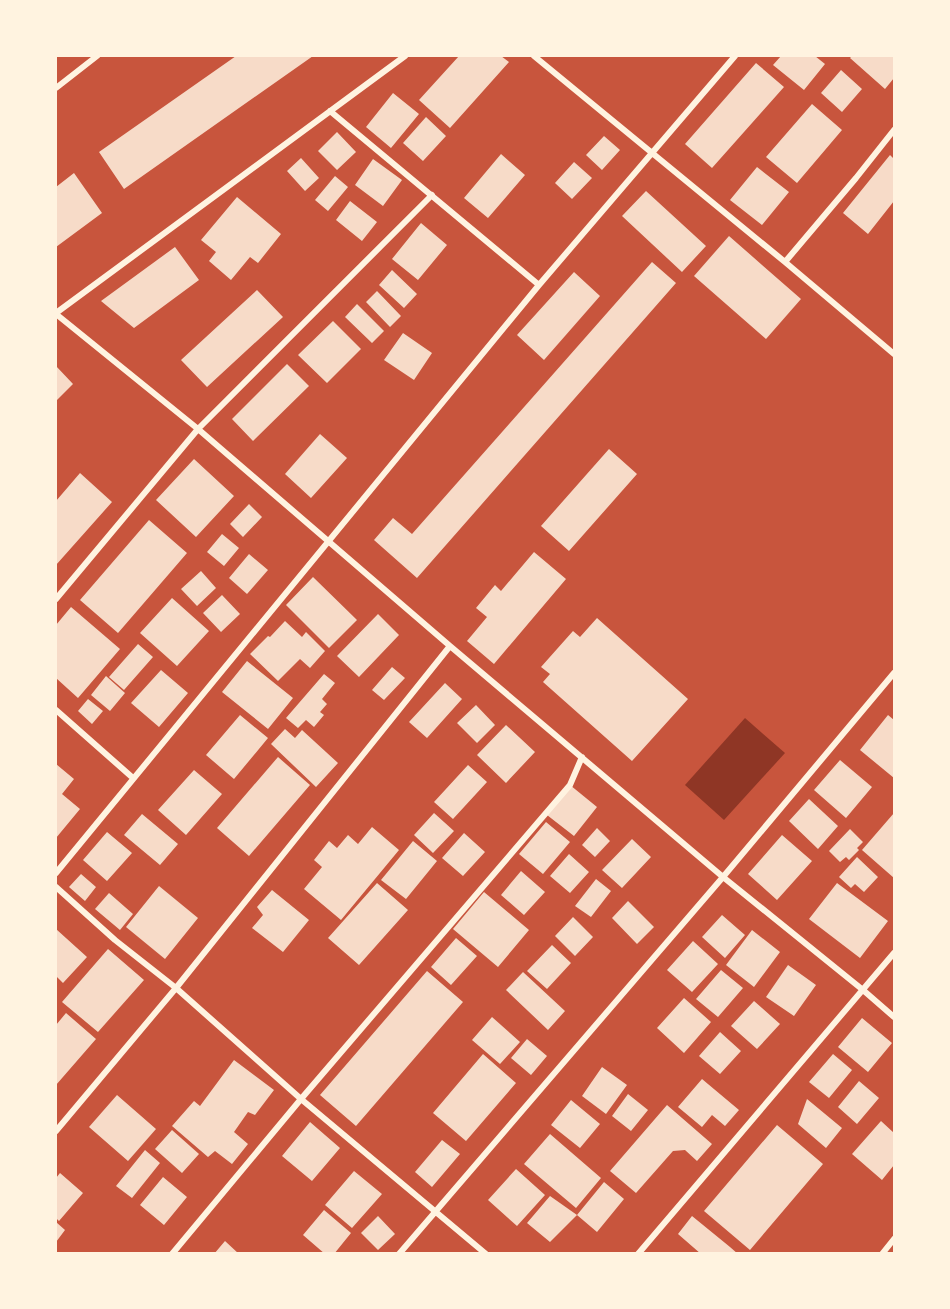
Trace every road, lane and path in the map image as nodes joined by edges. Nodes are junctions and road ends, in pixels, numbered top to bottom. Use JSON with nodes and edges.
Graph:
{"nodes":[{"id":1,"x":97,"y":56,"type":"edge"},
{"id":2,"x":405,"y":56,"type":"edge"},
{"id":3,"x":534,"y":56,"type":"edge"},
{"id":4,"x":735,"y":56,"type":"edge"},
{"id":5,"x":56,"y":88,"type":"edge"},
{"id":6,"x":330,"y":111,"type":"junction"},
{"id":7,"x":894,"y":130,"type":"edge"},
{"id":8,"x":888,"y":138,"type":"junction"},
{"id":9,"x":894,"y":143,"type":"edge"},
{"id":10,"x":653,"y":153,"type":"junction"},
{"id":11,"x":432,"y":195,"type":"junction"},
{"id":12,"x":785,"y":262,"type":"junction"},
{"id":13,"x":539,"y":285,"type":"junction"},
{"id":14,"x":56,"y":313,"type":"edge"},
{"id":15,"x":894,"y":354,"type":"edge"},
{"id":16,"x":198,"y":429,"type":"junction"},
{"id":17,"x":327,"y":541,"type":"junction"},
{"id":18,"x":56,"y":599,"type":"edge"},
{"id":19,"x":450,"y":646,"type":"junction"},
{"id":20,"x":894,"y":673,"type":"edge"},
{"id":21,"x":56,"y":710,"type":"edge"},
{"id":22,"x":582,"y":757,"type":"junction"},
{"id":23,"x":133,"y":778,"type":"junction"},
{"id":24,"x":56,"y":873,"type":"edge"},
{"id":25,"x":723,"y":877,"type":"junction"},
{"id":26,"x":56,"y":887,"type":"edge"},
{"id":27,"x":894,"y":953,"type":"edge"},
{"id":28,"x":176,"y":988,"type":"junction"},
{"id":29,"x":863,"y":990,"type":"junction"},
{"id":30,"x":894,"y":1017,"type":"edge"},
{"id":31,"x":301,"y":1099,"type":"junction"},
{"id":32,"x":56,"y":1131,"type":"edge"},
{"id":33,"x":435,"y":1211,"type":"junction"},
{"id":34,"x":894,"y":1239,"type":"edge"},
{"id":35,"x":172,"y":1254,"type":"edge"},
{"id":36,"x":399,"y":1254,"type":"edge"},
{"id":37,"x":486,"y":1254,"type":"edge"},
{"id":38,"x":638,"y":1254,"type":"edge"},
{"id":39,"x":882,"y":1254,"type":"edge"}],
"edges":[{"from":1,"to":5,"type":"street"},
{"from":2,"to":6,"type":"street"},
{"from":3,"to":10,"type":"street"},
{"from":4,"to":10,"type":"street"},
{"from":6,"to":11,"type":"street"},
{"from":6,"to":14,"type":"street"},
{"from":7,"to":8,"type":"street"},
{"from":8,"to":9,"type":"street"},
{"from":8,"to":12,"type":"street"},
{"from":10,"to":12,"type":"street"},
{"from":10,"to":13,"type":"street"},
{"from":11,"to":13,"type":"street"},
{"from":11,"to":16,"type":"street"},
{"from":12,"to":15,"type":"street"},
{"from":13,"to":17,"type":"street"},
{"from":14,"to":16,"type":"street"},
{"from":16,"to":17,"type":"street"},
{"from":16,"to":18,"type":"street"},
{"from":17,"to":19,"type":"street"},
{"from":17,"to":23,"type":"street"},
{"from":19,"to":22,"type":"street"},
{"from":19,"to":28,"type":"street"},
{"from":20,"to":25,"type":"street"},
{"from":21,"to":23,"type":"street"},
{"from":22,"to":25,"type":"street"},
{"from":22,"to":31,"type":"street"},
{"from":23,"to":24,"type":"street"},
{"from":25,"to":29,"type":"street"},
{"from":25,"to":33,"type":"street"},
{"from":26,"to":28,"type":"street"},
{"from":27,"to":29,"type":"street"},
{"from":28,"to":31,"type":"street"},
{"from":28,"to":32,"type":"street"},
{"from":29,"to":30,"type":"street"},
{"from":29,"to":38,"type":"street"},
{"from":31,"to":33,"type":"street"},
{"from":31,"to":35,"type":"street"},
{"from":33,"to":36,"type":"street"},
{"from":33,"to":37,"type":"street"},
{"from":34,"to":39,"type":"street"}]}
